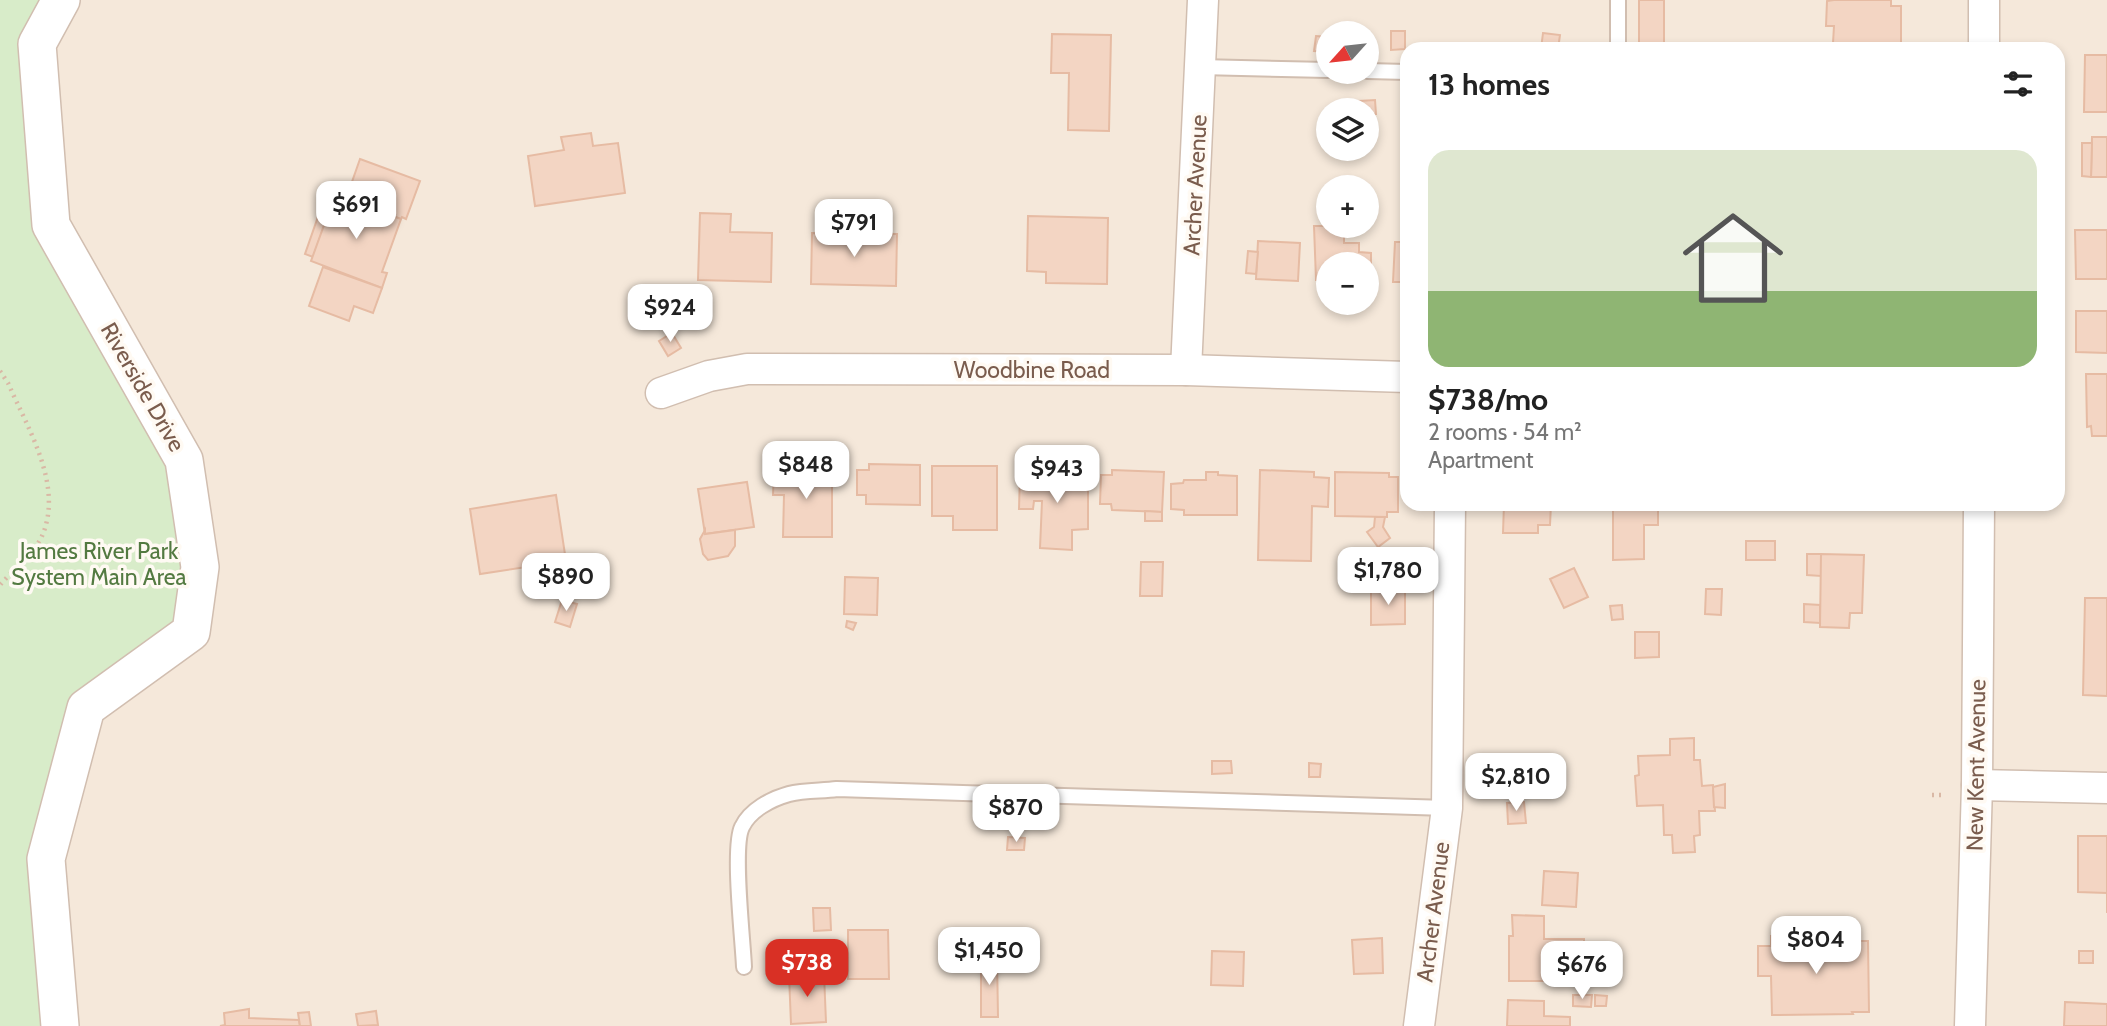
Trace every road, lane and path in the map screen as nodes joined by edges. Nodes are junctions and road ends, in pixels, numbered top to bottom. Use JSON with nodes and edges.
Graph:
{"nodes":[{"id":1,"x":61,"y":0,"type":"edge"},
{"id":2,"x":1203,"y":0,"type":"edge"},
{"id":3,"x":1618,"y":0,"type":"edge"},
{"id":4,"x":1984,"y":0,"type":"edge"},
{"id":5,"x":1618,"y":42,"type":"edge"},
{"id":6,"x":1984,"y":42,"type":"edge"},
{"id":7,"x":1200,"y":67,"type":"junction"},
{"id":8,"x":1316,"y":70,"type":"edge"},
{"id":9,"x":1379,"y":71,"type":"edge"},
{"id":10,"x":1400,"y":72,"type":"edge"},
{"id":11,"x":1186,"y":370,"type":"junction"},
{"id":12,"x":0,"y":371,"type":"edge"},
{"id":13,"x":1400,"y":377,"type":"edge"},
{"id":14,"x":661,"y":393,"type":"dead end"},
{"id":15,"x":1450,"y":511,"type":"edge"},
{"id":16,"x":1979,"y":511,"type":"edge"},
{"id":17,"x":0,"y":585,"type":"edge"},
{"id":18,"x":1977,"y":785,"type":"junction"},
{"id":19,"x":2107,"y":788,"type":"edge"},
{"id":20,"x":1447,"y":808,"type":"junction"},
{"id":21,"x":744,"y":967,"type":"dead end"},
{"id":22,"x":60,"y":1026,"type":"edge"},
{"id":23,"x":1419,"y":1026,"type":"edge"},
{"id":24,"x":1970,"y":1026,"type":"edge"}],
"edges":[{"from":1,"to":22,"type":"street","name":"Riverside Drive"},
{"from":2,"to":7,"type":"street","name":"Archer Avenue"},
{"from":3,"to":5,"type":"lane"},
{"from":4,"to":6,"type":"street"},
{"from":7,"to":8,"type":"lane"},
{"from":7,"to":11,"type":"street","name":"Archer Avenue"},
{"from":9,"to":10,"type":"lane"},
{"from":11,"to":13,"type":"street","name":"Woodbine Road"},
{"from":11,"to":14,"type":"street","name":"Woodbine Road"},
{"from":12,"to":17,"type":"path"},
{"from":15,"to":20,"type":"street","name":"Archer Avenue"},
{"from":16,"to":18,"type":"street","name":"New Kent Avenue"},
{"from":18,"to":19,"type":"street"},
{"from":18,"to":24,"type":"street","name":"New Kent Avenue"},
{"from":20,"to":21,"type":"lane"},
{"from":20,"to":23,"type":"street","name":"Archer Avenue"}]}
